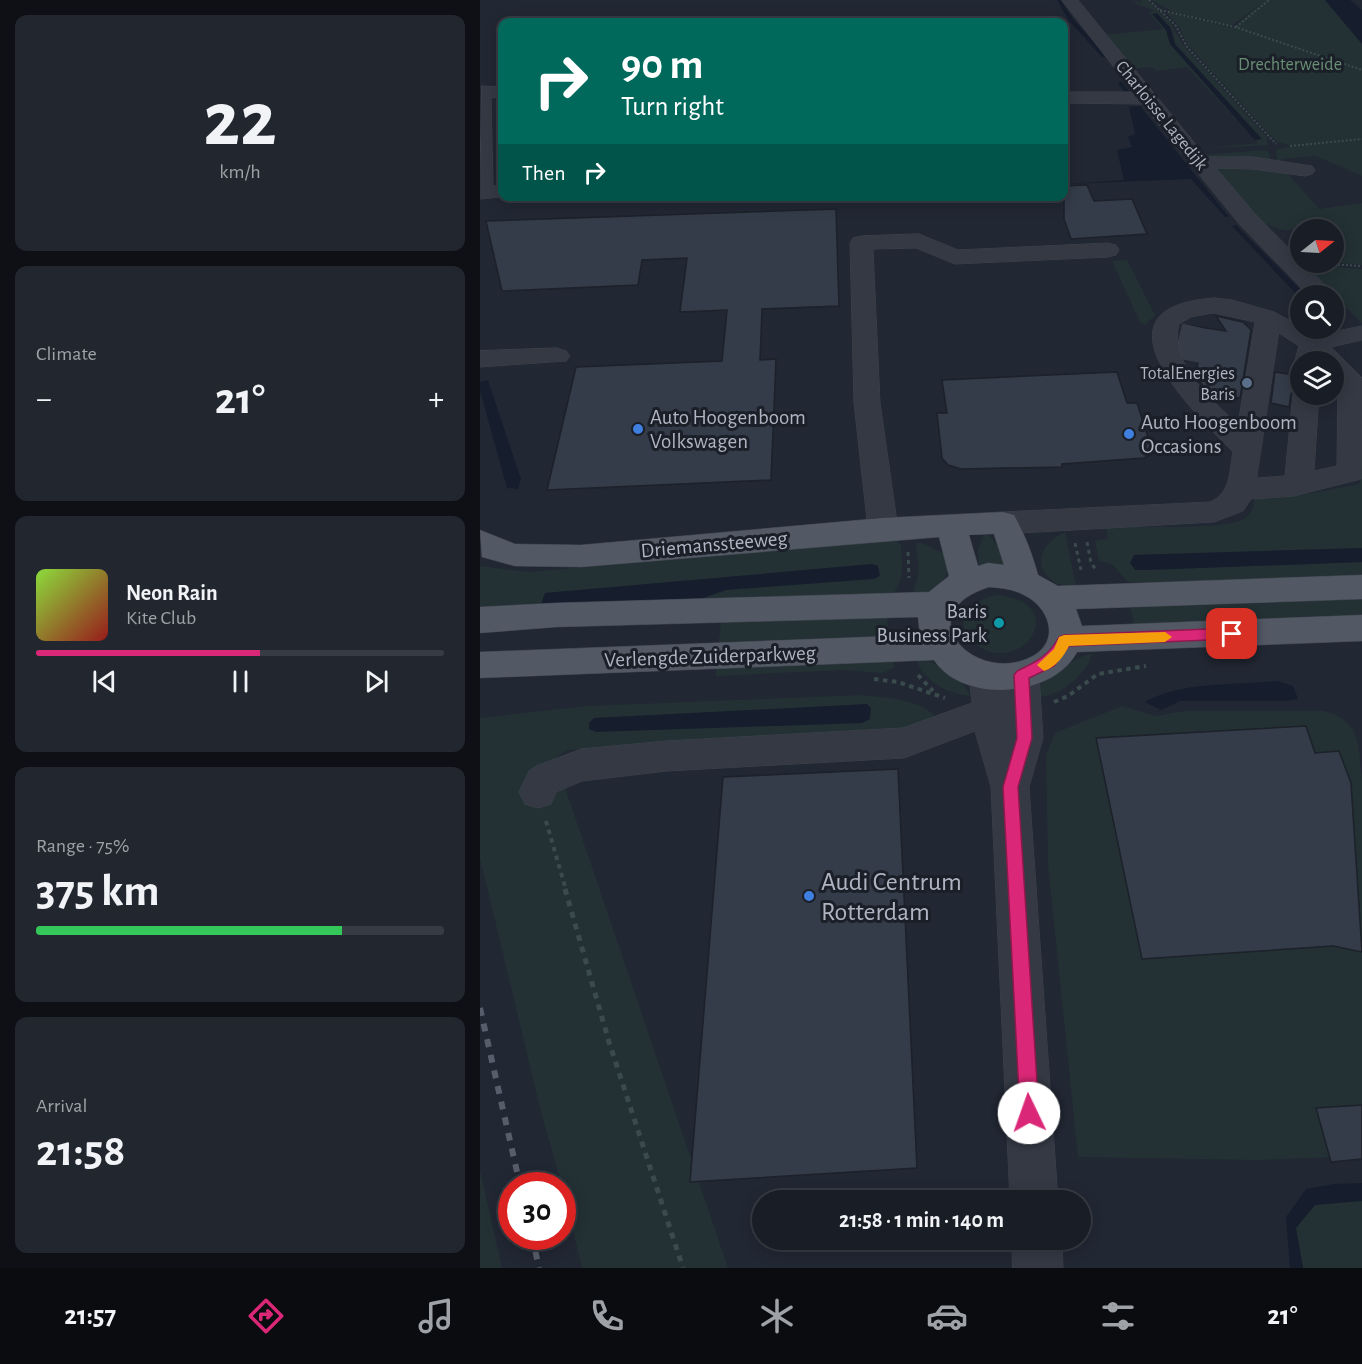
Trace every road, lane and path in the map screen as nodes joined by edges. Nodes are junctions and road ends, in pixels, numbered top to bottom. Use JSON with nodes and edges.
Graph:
{"nodes":[{"id":1,"x":1070,"y":0,"type":"edge"},
{"id":2,"x":1149,"y":0,"type":"edge"},
{"id":3,"x":1269,"y":0,"type":"edge"},
{"id":4,"x":1160,"y":10,"type":"junction"},
{"id":5,"x":1235,"y":27,"type":"junction"},
{"id":6,"x":1362,"y":70,"type":"edge"},
{"id":7,"x":1108,"y":76,"type":"dead end"},
{"id":8,"x":1131,"y":77,"type":"junction"},
{"id":9,"x":498,"y":92,"type":"edge"},
{"id":10,"x":1068,"y":98,"type":"edge"},
{"id":11,"x":1148,"y":98,"type":"junction"},
{"id":12,"x":481,"y":104,"type":"edge"},
{"id":13,"x":1362,"y":138,"type":"edge"},
{"id":14,"x":1289,"y":146,"type":"dead end"},
{"id":15,"x":1278,"y":147,"type":"dead end"},
{"id":16,"x":1201,"y":164,"type":"junction"},
{"id":17,"x":1305,"y":170,"type":"dead end"},
{"id":18,"x":488,"y":193,"type":"edge"},
{"id":19,"x":1256,"y":229,"type":"junction"},
{"id":20,"x":1290,"y":236,"type":"edge"},
{"id":21,"x":1108,"y":250,"type":"dead end"},
{"id":22,"x":1290,"y":263,"type":"edge"},
{"id":23,"x":1344,"y":265,"type":"edge"},
{"id":24,"x":1362,"y":266,"type":"edge"},
{"id":25,"x":1300,"y":273,"type":"edge"},
{"id":26,"x":1312,"y":285,"type":"edge"},
{"id":27,"x":1209,"y":306,"type":"junction"},
{"id":28,"x":1268,"y":321,"type":"junction"},
{"id":29,"x":1192,"y":326,"type":"tunnel mouth"},
{"id":30,"x":1335,"y":346,"type":"edge"},
{"id":31,"x":557,"y":356,"type":"dead end"},
{"id":32,"x":480,"y":359,"type":"edge"},
{"id":33,"x":1305,"y":405,"type":"edge"},
{"id":34,"x":1248,"y":450,"type":"junction"},
{"id":35,"x":1294,"y":486,"type":"junction"},
{"id":36,"x":1240,"y":491,"type":"junction"},
{"id":37,"x":1003,"y":523,"type":"junction"},
{"id":38,"x":951,"y":525,"type":"junction"},
{"id":39,"x":883,"y":529,"type":"junction"},
{"id":40,"x":480,"y":541,"type":"edge"},
{"id":41,"x":1024,"y":579,"type":"junction"},
{"id":42,"x":966,"y":580,"type":"junction"},
{"id":43,"x":1362,"y":587,"type":"edge"},
{"id":44,"x":1054,"y":598,"type":"junction"},
{"id":45,"x":937,"y":604,"type":"junction"},
{"id":46,"x":480,"y":620,"type":"edge"},
{"id":47,"x":1362,"y":628,"type":"edge"},
{"id":48,"x":1064,"y":640,"type":"junction"},
{"id":49,"x":940,"y":647,"type":"junction"},
{"id":50,"x":1155,"y":664,"type":"dead end"},
{"id":51,"x":480,"y":665,"type":"edge"},
{"id":52,"x":1022,"y":675,"type":"junction"},
{"id":53,"x":986,"y":676,"type":"junction"},
{"id":54,"x":936,"y":694,"type":"dead end"},
{"id":55,"x":1006,"y":711,"type":"junction"},
{"id":56,"x":538,"y":792,"type":"joint"},
{"id":57,"x":1033,"y":1190,"type":"edge"},
{"id":58,"x":1037,"y":1250,"type":"edge"},
{"id":59,"x":683,"y":1268,"type":"edge"},
{"id":60,"x":1038,"y":1268,"type":"edge"}],
"edges":[{"from":1,"to":8,"type":"street","name":"Charloisse Lagedijk"},
{"from":2,"to":4,"type":"path"},
{"from":3,"to":5,"type":"path"},
{"from":4,"to":5,"type":"path"},
{"from":4,"to":15,"type":"path"},
{"from":5,"to":6,"type":"path"},
{"from":7,"to":8,"type":"street"},
{"from":8,"to":11,"type":"street","name":"Charloisse Lagedijk"},
{"from":9,"to":12,"type":"street"},
{"from":10,"to":11,"type":"street"},
{"from":11,"to":16,"type":"street","name":"Charloisse Lagedijk"},
{"from":12,"to":18,"type":"street"},
{"from":13,"to":14,"type":"path"},
{"from":16,"to":17,"type":"street"},
{"from":16,"to":19,"type":"street","name":"Charloisse Lagedijk"},
{"from":19,"to":20,"type":"street"},
{"from":19,"to":22,"type":"street","name":"Charloisse Lagedijk"},
{"from":21,"to":39,"type":"street"},
{"from":23,"to":24,"type":"path"},
{"from":25,"to":26,"type":"street","name":"Charloisse Lagedijk"},
{"from":27,"to":28,"type":"street"},
{"from":27,"to":29,"type":"street"},
{"from":27,"to":34,"type":"street"},
{"from":28,"to":30,"type":"street"},
{"from":28,"to":34,"type":"street"},
{"from":30,"to":35,"type":"street"},
{"from":31,"to":32,"type":"street"},
{"from":33,"to":35,"type":"street"},
{"from":34,"to":36,"type":"street"},
{"from":35,"to":36,"type":"street"},
{"from":36,"to":37,"type":"street","name":"Driemanssteeweg"},
{"from":37,"to":38,"type":"main road","name":"Driemanssteeweg"},
{"from":37,"to":41,"type":"main road"},
{"from":38,"to":39,"type":"main road","name":"Driemanssteeweg"},
{"from":38,"to":42,"type":"main road"},
{"from":39,"to":40,"type":"main road","name":"Driemanssteeweg"},
{"from":41,"to":42,"type":"main road"},
{"from":41,"to":44,"type":"main road"},
{"from":42,"to":45,"type":"main road"},
{"from":43,"to":44,"type":"main road"},
{"from":44,"to":48,"type":"main road"},
{"from":45,"to":46,"type":"main road"},
{"from":45,"to":49,"type":"main road"},
{"from":47,"to":48,"type":"main road"},
{"from":48,"to":52,"type":"main road"},
{"from":49,"to":51,"type":"main road","name":"Verlengde Zuiderparkweg"},
{"from":49,"to":53,"type":"main road"},
{"from":50,"to":55,"type":"path"},
{"from":52,"to":53,"type":"main road"},
{"from":52,"to":55,"type":"street"},
{"from":53,"to":55,"type":"street"},
{"from":54,"to":55,"type":"path"},
{"from":55,"to":56,"type":"street"},
{"from":55,"to":57,"type":"street"},
{"from":56,"to":59,"type":"path"},
{"from":58,"to":60,"type":"street"}]}
